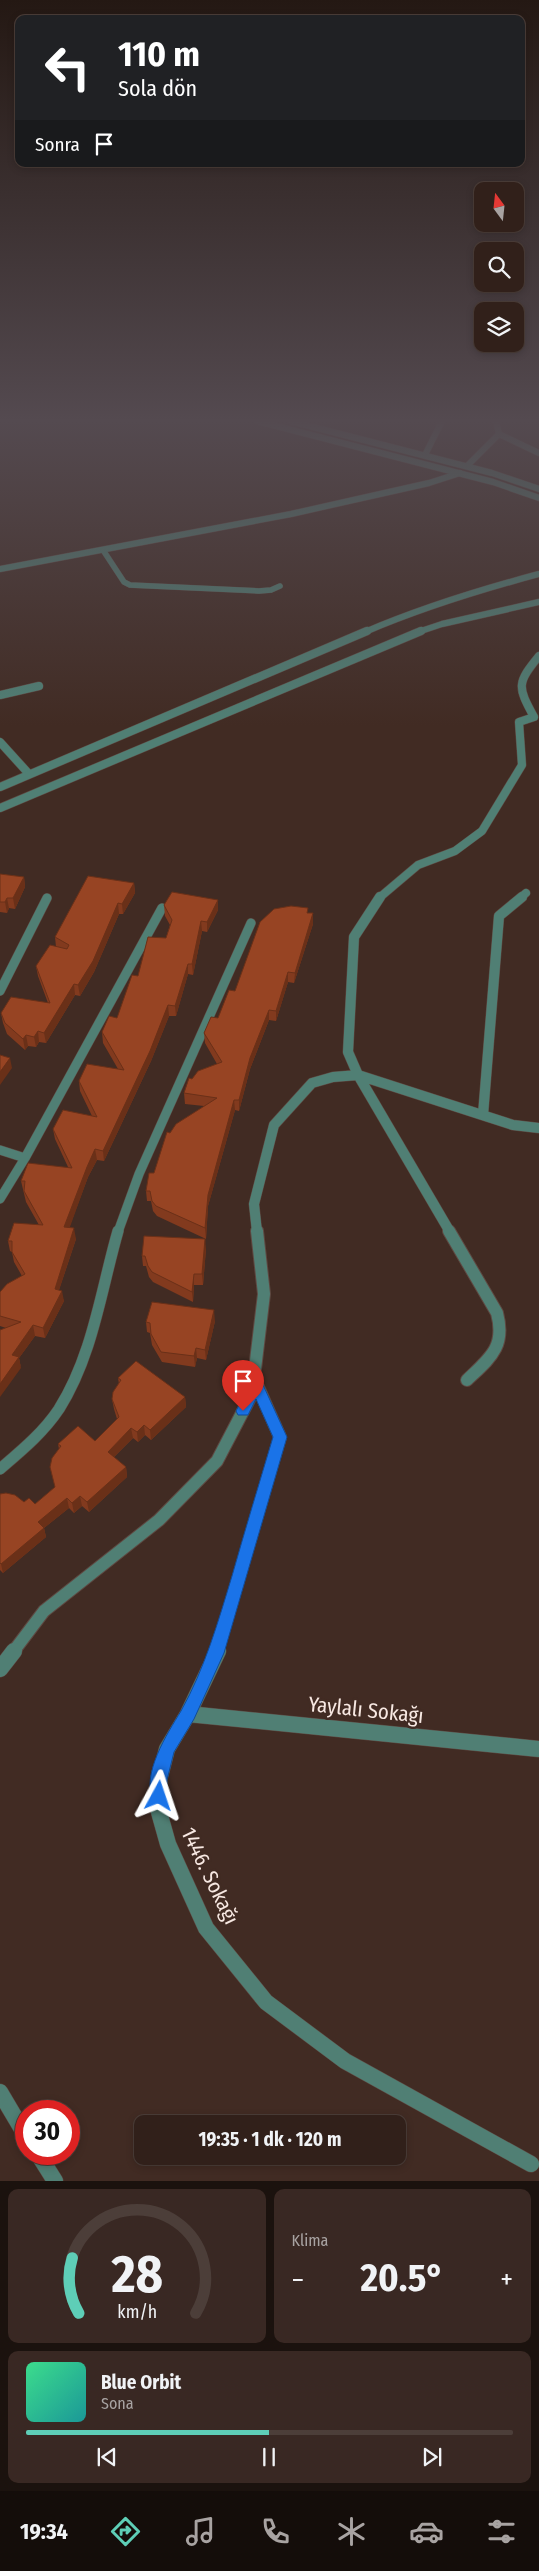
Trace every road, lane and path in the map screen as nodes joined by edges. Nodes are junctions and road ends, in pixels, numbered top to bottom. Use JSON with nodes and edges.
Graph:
{"nodes":[{"id":1,"x":240,"y":523,"type":"edge"},
{"id":2,"x":103,"y":550,"type":"junction"},
{"id":3,"x":0,"y":569,"type":"edge"},
{"id":4,"x":539,"y":574,"type":"edge"},
{"id":5,"x":280,"y":586,"type":"dead end"},
{"id":6,"x":539,"y":602,"type":"edge"},
{"id":7,"x":539,"y":656,"type":"edge"},
{"id":8,"x":39,"y":686,"type":"dead end"},
{"id":9,"x":0,"y":694,"type":"edge"},
{"id":10,"x":537,"y":718,"type":"edge"},
{"id":11,"x":0,"y":742,"type":"edge"},
{"id":12,"x":29,"y":774,"type":"junction"},
{"id":13,"x":0,"y":787,"type":"edge"},
{"id":14,"x":0,"y":808,"type":"edge"},
{"id":15,"x":526,"y":893,"type":"dead end"},
{"id":16,"x":47,"y":898,"type":"dead end"},
{"id":17,"x":162,"y":908,"type":"dead end"},
{"id":18,"x":250,"y":923,"type":"dead end"},
{"id":19,"x":0,"y":990,"type":"edge"},
{"id":20,"x":358,"y":1075,"type":"junction"},
{"id":21,"x":483,"y":1115,"type":"junction"},
{"id":22,"x":539,"y":1128,"type":"edge"},
{"id":23,"x":0,"y":1150,"type":"edge"},
{"id":24,"x":25,"y":1158,"type":"junction"},
{"id":25,"x":0,"y":1199,"type":"edge"},
{"id":26,"x":254,"y":1378,"type":"junction"},
{"id":27,"x":467,"y":1380,"type":"dead end"},
{"id":28,"x":0,"y":1469,"type":"edge"},
{"id":29,"x":0,"y":1669,"type":"edge"},
{"id":30,"x":188,"y":1714,"type":"junction"},
{"id":31,"x":539,"y":1749,"type":"edge"},
{"id":32,"x":0,"y":2092,"type":"edge"},
{"id":33,"x":15,"y":2117,"type":"edge"},
{"id":34,"x":531,"y":2164,"type":"dead end"},
{"id":35,"x":45,"y":2165,"type":"edge"},
{"id":36,"x":55,"y":2181,"type":"edge"}],
"edges":[{"from":1,"to":2,"type":"street"},
{"from":2,"to":3,"type":"street"},
{"from":2,"to":5,"type":"lane"},
{"from":4,"to":12,"type":"street"},
{"from":6,"to":14,"type":"street"},
{"from":7,"to":10,"type":"street"},
{"from":8,"to":9,"type":"street"},
{"from":10,"to":20,"type":"street"},
{"from":11,"to":12,"type":"street"},
{"from":12,"to":13,"type":"street"},
{"from":15,"to":21,"type":"street"},
{"from":16,"to":19,"type":"lane"},
{"from":17,"to":24,"type":"lane"},
{"from":18,"to":28,"type":"lane"},
{"from":20,"to":21,"type":"street"},
{"from":20,"to":26,"type":"street"},
{"from":20,"to":27,"type":"street"},
{"from":21,"to":22,"type":"street"},
{"from":23,"to":24,"type":"lane"},
{"from":24,"to":25,"type":"lane"},
{"from":26,"to":29,"type":"street"},
{"from":26,"to":30,"type":"street","name":"1446. Sokağı"},
{"from":30,"to":31,"type":"street","name":"Yaylalı Sokağı"},
{"from":30,"to":34,"type":"street","name":"1446. Sokağı"},
{"from":32,"to":33,"type":"street"},
{"from":35,"to":36,"type":"street"}]}
